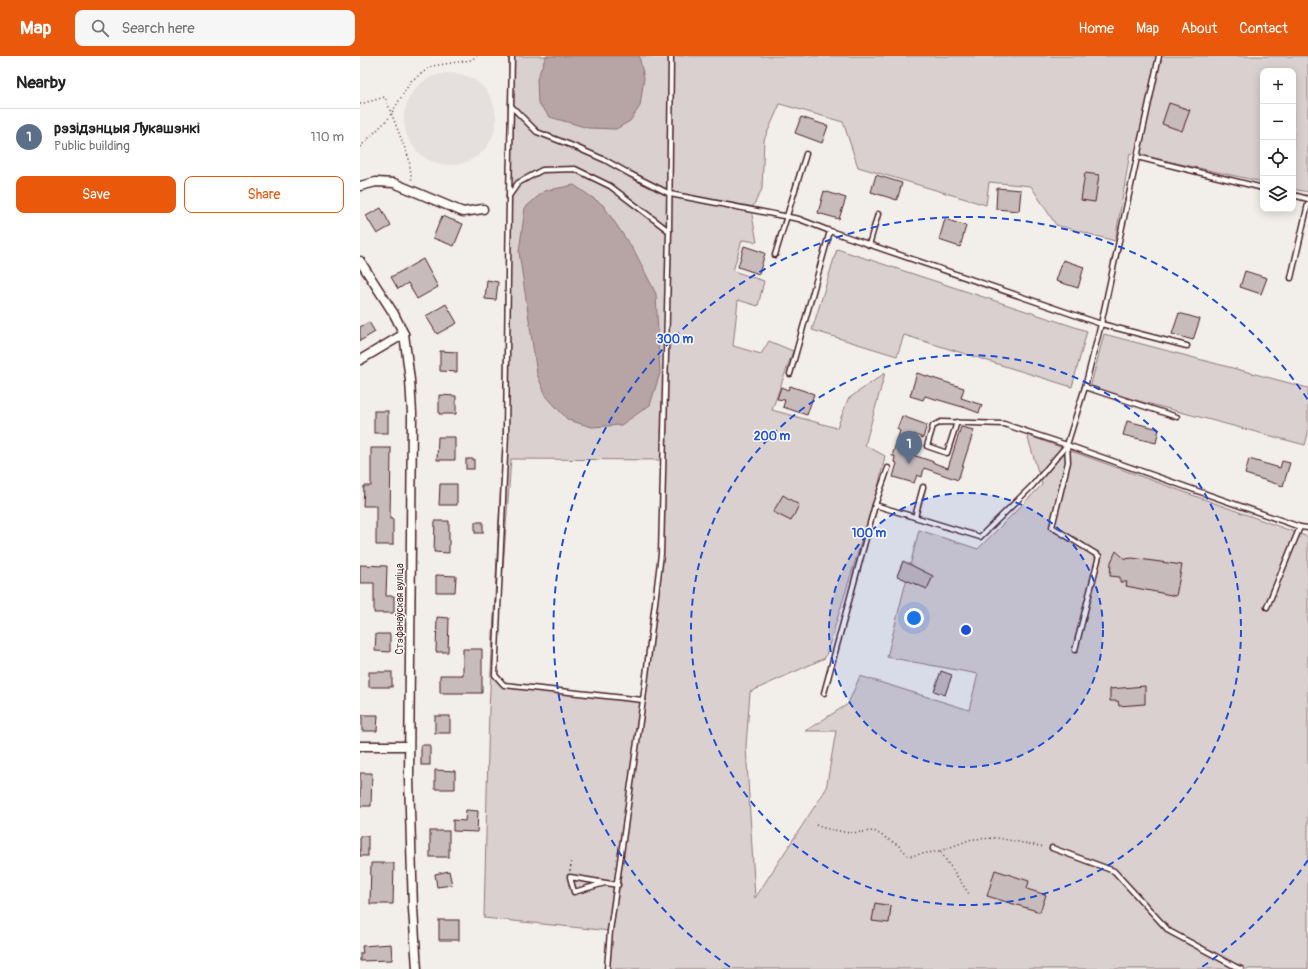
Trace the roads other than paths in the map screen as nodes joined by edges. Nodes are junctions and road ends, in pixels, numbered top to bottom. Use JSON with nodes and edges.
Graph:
{"nodes":[{"id":1,"x":512,"y":56,"type":"edge"},
{"id":2,"x":671,"y":56,"type":"edge"},
{"id":3,"x":1159,"y":56,"type":"edge"},
{"id":4,"x":510,"y":106,"type":"junction"},
{"id":5,"x":806,"y":154,"type":"dead end"},
{"id":6,"x":1138,"y":157,"type":"junction"},
{"id":7,"x":360,"y":186,"type":"edge"},
{"id":8,"x":1260,"y":187,"type":"edge"},
{"id":9,"x":670,"y":194,"type":"junction"},
{"id":10,"x":509,"y":196,"type":"junction"},
{"id":11,"x":1296,"y":196,"type":"edge"},
{"id":12,"x":1308,"y":199,"type":"edge"},
{"id":13,"x":1308,"y":204,"type":"edge"},
{"id":14,"x":483,"y":210,"type":"dead end"},
{"id":15,"x":878,"y":214,"type":"dead end"},
{"id":16,"x":786,"y":217,"type":"junction"},
{"id":17,"x":669,"y":231,"type":"junction"},
{"id":18,"x":830,"y":231,"type":"junction"},
{"id":19,"x":869,"y":245,"type":"junction"},
{"id":20,"x":775,"y":255,"type":"dead end"},
{"id":21,"x":360,"y":261,"type":"edge"},
{"id":22,"x":1291,"y":278,"type":"dead end"},
{"id":23,"x":1101,"y":324,"type":"junction"},
{"id":24,"x":404,"y":334,"type":"junction"},
{"id":25,"x":1187,"y":346,"type":"dead end"},
{"id":26,"x":360,"y":360,"type":"edge"},
{"id":27,"x":790,"y":374,"type":"dead end"},
{"id":28,"x":1085,"y":387,"type":"junction"},
{"id":29,"x":1177,"y":416,"type":"dead end"},
{"id":30,"x":957,"y":422,"type":"junction"},
{"id":31,"x":1067,"y":445,"type":"junction"},
{"id":32,"x":888,"y":468,"type":"dead end"},
{"id":33,"x":923,"y":487,"type":"dead end"},
{"id":34,"x":875,"y":506,"type":"junction"},
{"id":35,"x":915,"y":517,"type":"junction"},
{"id":36,"x":1300,"y":527,"type":"junction"},
{"id":37,"x":1308,"y":528,"type":"edge"},
{"id":38,"x":1267,"y":607,"type":"dead end"},
{"id":39,"x":1075,"y":650,"type":"dead end"},
{"id":40,"x":824,"y":693,"type":"dead end"},
{"id":41,"x":643,"y":700,"type":"junction"},
{"id":42,"x":360,"y":746,"type":"edge"},
{"id":43,"x":408,"y":746,"type":"junction"},
{"id":44,"x":1052,"y":848,"type":"road end"},
{"id":45,"x":605,"y":883,"type":"junction"},
{"id":46,"x":618,"y":885,"type":"junction"},
{"id":47,"x":417,"y":969,"type":"edge"},
{"id":48,"x":607,"y":969,"type":"edge"},
{"id":49,"x":1241,"y":969,"type":"edge"}],
"edges":[{"from":1,"to":4,"type":"lane"},
{"from":2,"to":9,"type":"lane"},
{"from":3,"to":6,"type":"lane"},
{"from":4,"to":9,"type":"lane"},
{"from":4,"to":10,"type":"lane"},
{"from":5,"to":16,"type":"lane"},
{"from":6,"to":8,"type":"lane"},
{"from":6,"to":23,"type":"lane"},
{"from":7,"to":14,"type":"street"},
{"from":9,"to":16,"type":"lane"},
{"from":9,"to":17,"type":"lane"},
{"from":10,"to":17,"type":"lane"},
{"from":10,"to":41,"type":"lane"},
{"from":11,"to":12,"type":"lane"},
{"from":13,"to":22,"type":"lane"},
{"from":15,"to":19,"type":"lane"},
{"from":16,"to":18,"type":"lane"},
{"from":16,"to":20,"type":"lane"},
{"from":17,"to":41,"type":"lane"},
{"from":18,"to":19,"type":"lane"},
{"from":18,"to":27,"type":"lane"},
{"from":19,"to":23,"type":"lane"},
{"from":21,"to":24,"type":"street","name":"Стэфанаўская вуліца"},
{"from":23,"to":25,"type":"lane"},
{"from":23,"to":28,"type":"lane"},
{"from":24,"to":26,"type":"street"},
{"from":24,"to":43,"type":"street","name":"Стэфанаўская вуліца"},
{"from":28,"to":29,"type":"lane"},
{"from":28,"to":31,"type":"lane"},
{"from":30,"to":30,"type":"lane"},
{"from":30,"to":31,"type":"lane"},
{"from":31,"to":35,"type":"lane"},
{"from":31,"to":36,"type":"lane"},
{"from":31,"to":39,"type":"lane"},
{"from":32,"to":34,"type":"lane"},
{"from":33,"to":35,"type":"lane"},
{"from":34,"to":35,"type":"lane"},
{"from":34,"to":40,"type":"lane"},
{"from":36,"to":37,"type":"lane"},
{"from":36,"to":38,"type":"lane"},
{"from":41,"to":46,"type":"lane"},
{"from":42,"to":43,"type":"street"},
{"from":43,"to":47,"type":"street","name":"Стэфанаўская вуліца"},
{"from":44,"to":49,"type":"lane"},
{"from":45,"to":45,"type":"lane"},
{"from":45,"to":46,"type":"lane"},
{"from":46,"to":48,"type":"lane"}]}
